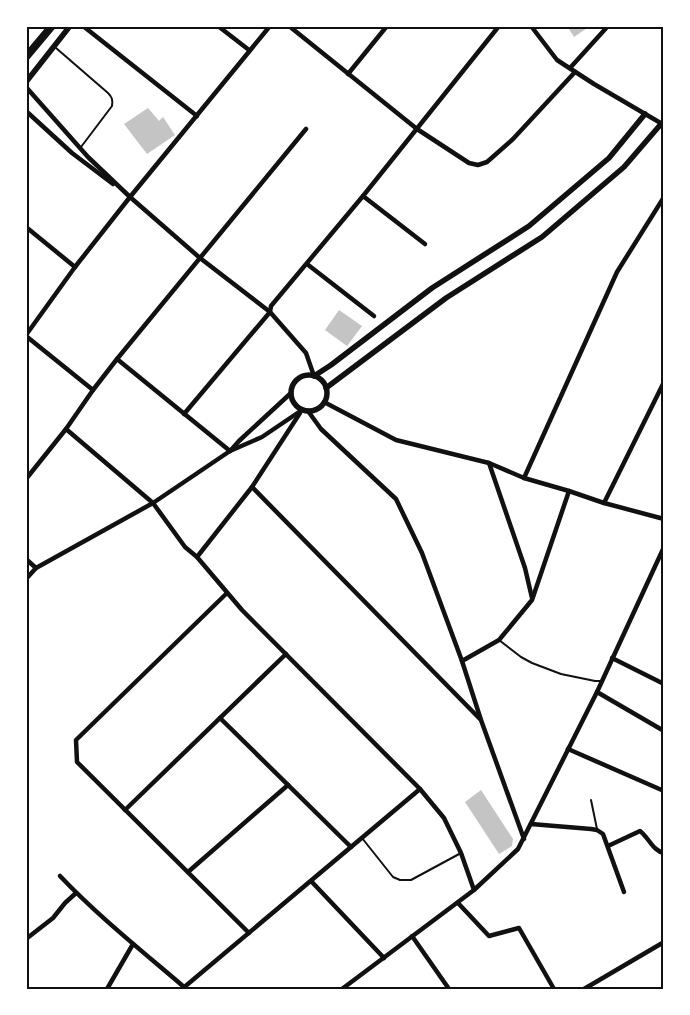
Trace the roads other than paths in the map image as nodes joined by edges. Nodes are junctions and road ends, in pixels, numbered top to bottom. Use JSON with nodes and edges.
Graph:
{"nodes":[{"id":1,"x":52,"y":26,"type":"edge"},
{"id":2,"x":70,"y":26,"type":"edge"},
{"id":3,"x":83,"y":26,"type":"edge"},
{"id":4,"x":218,"y":26,"type":"edge"},
{"id":5,"x":270,"y":26,"type":"edge"},
{"id":6,"x":289,"y":26,"type":"edge"},
{"id":7,"x":387,"y":26,"type":"edge"},
{"id":8,"x":499,"y":26,"type":"edge"},
{"id":9,"x":531,"y":26,"type":"edge"},
{"id":10,"x":608,"y":26,"type":"edge"},
{"id":11,"x":54,"y":46,"type":"junction"},
{"id":12,"x":249,"y":50,"type":"junction"},
{"id":13,"x":26,"y":57,"type":"edge"},
{"id":14,"x":572,"y":70,"type":"junction"},
{"id":15,"x":348,"y":74,"type":"junction"},
{"id":16,"x":26,"y":82,"type":"edge"},
{"id":17,"x":26,"y":87,"type":"edge"},
{"id":18,"x":26,"y":111,"type":"edge"},
{"id":19,"x":645,"y":114,"type":"junction"},
{"id":20,"x":196,"y":116,"type":"junction"},
{"id":21,"x":662,"y":124,"type":"edge"},
{"id":22,"x":306,"y":129,"type":"dead end"},
{"id":23,"x":417,"y":129,"type":"junction"},
{"id":24,"x":81,"y":148,"type":"junction"},
{"id":25,"x":363,"y":196,"type":"junction"},
{"id":26,"x":130,"y":197,"type":"junction"},
{"id":27,"x":664,"y":197,"type":"edge"},
{"id":28,"x":26,"y":227,"type":"edge"},
{"id":29,"x":424,"y":244,"type":"dead end"},
{"id":30,"x":200,"y":258,"type":"junction"},
{"id":31,"x":307,"y":264,"type":"junction"},
{"id":32,"x":75,"y":268,"type":"junction"},
{"id":33,"x":270,"y":312,"type":"junction"},
{"id":34,"x":374,"y":316,"type":"dead end"},
{"id":35,"x":26,"y":336,"type":"edge"},
{"id":36,"x":117,"y":359,"type":"junction"},
{"id":37,"x":314,"y":376,"type":"junction"},
{"id":38,"x":664,"y":382,"type":"edge"},
{"id":39,"x":326,"y":388,"type":"junction"},
{"id":40,"x":93,"y":390,"type":"junction"},
{"id":41,"x":291,"y":393,"type":"junction"},
{"id":42,"x":324,"y":402,"type":"junction"},
{"id":43,"x":305,"y":410,"type":"junction"},
{"id":44,"x":184,"y":414,"type":"junction"},
{"id":45,"x":66,"y":429,"type":"junction"},
{"id":46,"x":230,"y":451,"type":"junction"},
{"id":47,"x":489,"y":463,"type":"junction"},
{"id":48,"x":524,"y":478,"type":"junction"},
{"id":49,"x":26,"y":479,"type":"edge"},
{"id":50,"x":252,"y":487,"type":"junction"},
{"id":51,"x":569,"y":491,"type":"junction"},
{"id":52,"x":604,"y":503,"type":"junction"},
{"id":53,"x":153,"y":504,"type":"junction"},
{"id":54,"x":664,"y":519,"type":"edge"},
{"id":55,"x":664,"y":547,"type":"edge"},
{"id":56,"x":198,"y":558,"type":"junction"},
{"id":57,"x":26,"y":559,"type":"edge"},
{"id":58,"x":36,"y":568,"type":"junction"},
{"id":59,"x":26,"y":579,"type":"edge"},
{"id":60,"x":226,"y":593,"type":"junction"},
{"id":61,"x":532,"y":600,"type":"junction"},
{"id":62,"x":499,"y":640,"type":"junction"},
{"id":63,"x":286,"y":654,"type":"junction"},
{"id":64,"x":612,"y":658,"type":"junction"},
{"id":65,"x":462,"y":661,"type":"junction"},
{"id":66,"x":602,"y":681,"type":"junction"},
{"id":67,"x":664,"y":684,"type":"edge"},
{"id":68,"x":597,"y":692,"type":"junction"},
{"id":69,"x":220,"y":718,"type":"junction"},
{"id":70,"x":481,"y":720,"type":"junction"},
{"id":71,"x":664,"y":731,"type":"edge"},
{"id":72,"x":568,"y":749,"type":"junction"},
{"id":73,"x":288,"y":786,"type":"junction"},
{"id":74,"x":420,"y":789,"type":"junction"},
{"id":75,"x":664,"y":791,"type":"edge"},
{"id":76,"x":591,"y":800,"type":"dead end"},
{"id":77,"x":125,"y":810,"type":"junction"},
{"id":78,"x":531,"y":824,"type":"junction"},
{"id":79,"x":597,"y":830,"type":"junction"},
{"id":80,"x":362,"y":838,"type":"junction"},
{"id":81,"x":524,"y":839,"type":"junction"},
{"id":82,"x":608,"y":846,"type":"junction"},
{"id":83,"x":351,"y":847,"type":"junction"},
{"id":84,"x":460,"y":852,"type":"junction"},
{"id":85,"x":664,"y":853,"type":"edge"},
{"id":86,"x":188,"y":872,"type":"junction"},
{"id":87,"x":60,"y":876,"type":"dead end"},
{"id":88,"x":311,"y":881,"type":"junction"},
{"id":89,"x":474,"y":890,"type":"junction"},
{"id":90,"x":624,"y":892,"type":"dead end"},
{"id":91,"x":76,"y":893,"type":"junction"},
{"id":92,"x":458,"y":903,"type":"junction"},
{"id":93,"x":249,"y":933,"type":"junction"},
{"id":94,"x":412,"y":936,"type":"junction"},
{"id":95,"x":26,"y":939,"type":"edge"},
{"id":96,"x":664,"y":942,"type":"edge"},
{"id":97,"x":133,"y":944,"type":"junction"},
{"id":98,"x":384,"y":958,"type":"junction"},
{"id":99,"x":593,"y":984,"type":"junction"},
{"id":100,"x":183,"y":988,"type":"edge"},
{"id":101,"x":107,"y":989,"type":"edge"},
{"id":102,"x":342,"y":989,"type":"edge"},
{"id":103,"x":448,"y":989,"type":"edge"},
{"id":104,"x":554,"y":989,"type":"edge"},
{"id":105,"x":584,"y":989,"type":"edge"},
{"id":106,"x":597,"y":989,"type":"edge"}],
"edges":[{"from":1,"to":13,"type":"highway"},
{"from":2,"to":11,"type":"street"},
{"from":3,"to":20,"type":"street"},
{"from":4,"to":12,"type":"street"},
{"from":5,"to":12,"type":"street"},
{"from":6,"to":15,"type":"street"},
{"from":7,"to":15,"type":"street"},
{"from":8,"to":23,"type":"street"},
{"from":9,"to":14,"type":"street"},
{"from":10,"to":14,"type":"street"},
{"from":11,"to":16,"type":"street"},
{"from":11,"to":24,"type":"lane"},
{"from":12,"to":20,"type":"street"},
{"from":14,"to":19,"type":"street"},
{"from":14,"to":23,"type":"street"},
{"from":15,"to":23,"type":"street"},
{"from":17,"to":24,"type":"street"},
{"from":18,"to":26,"type":"street"},
{"from":19,"to":21,"type":"street"},
{"from":19,"to":37,"type":"street"},
{"from":20,"to":26,"type":"street"},
{"from":21,"to":39,"type":"street"},
{"from":22,"to":30,"type":"street"},
{"from":23,"to":25,"type":"street"},
{"from":24,"to":26,"type":"street"},
{"from":25,"to":29,"type":"street"},
{"from":25,"to":31,"type":"street"},
{"from":26,"to":30,"type":"street"},
{"from":26,"to":32,"type":"street"},
{"from":27,"to":48,"type":"street"},
{"from":28,"to":32,"type":"street"},
{"from":30,"to":33,"type":"street"},
{"from":30,"to":36,"type":"street"},
{"from":31,"to":33,"type":"street"},
{"from":31,"to":34,"type":"street"},
{"from":32,"to":35,"type":"street"},
{"from":33,"to":37,"type":"street"},
{"from":33,"to":44,"type":"street"},
{"from":35,"to":40,"type":"street"},
{"from":36,"to":40,"type":"street"},
{"from":36,"to":44,"type":"street"},
{"from":37,"to":39,"type":"street"},
{"from":37,"to":41,"type":"street"},
{"from":38,"to":52,"type":"street"},
{"from":39,"to":42,"type":"street"},
{"from":40,"to":45,"type":"street"},
{"from":41,"to":43,"type":"street"},
{"from":41,"to":46,"type":"street"},
{"from":42,"to":43,"type":"street"},
{"from":42,"to":47,"type":"street"},
{"from":43,"to":46,"type":"street"},
{"from":43,"to":50,"type":"street"},
{"from":43,"to":65,"type":"street"},
{"from":44,"to":46,"type":"street"},
{"from":45,"to":49,"type":"street"},
{"from":45,"to":53,"type":"street"},
{"from":46,"to":53,"type":"street"},
{"from":47,"to":48,"type":"street"},
{"from":47,"to":61,"type":"street"},
{"from":48,"to":51,"type":"street"},
{"from":50,"to":56,"type":"street"},
{"from":50,"to":70,"type":"street"},
{"from":51,"to":52,"type":"street"},
{"from":51,"to":61,"type":"street"},
{"from":52,"to":54,"type":"street"},
{"from":53,"to":56,"type":"street"},
{"from":53,"to":58,"type":"street"},
{"from":55,"to":64,"type":"street"},
{"from":56,"to":60,"type":"street"},
{"from":57,"to":58,"type":"street"},
{"from":58,"to":59,"type":"street"},
{"from":60,"to":63,"type":"street"},
{"from":60,"to":77,"type":"street"},
{"from":61,"to":62,"type":"street"},
{"from":62,"to":65,"type":"street"},
{"from":62,"to":66,"type":"lane"},
{"from":63,"to":69,"type":"street"},
{"from":63,"to":74,"type":"street"},
{"from":64,"to":66,"type":"street"},
{"from":64,"to":67,"type":"street"},
{"from":65,"to":70,"type":"street"},
{"from":66,"to":68,"type":"street"},
{"from":68,"to":71,"type":"street"},
{"from":68,"to":72,"type":"street"},
{"from":69,"to":73,"type":"street"},
{"from":69,"to":77,"type":"street"},
{"from":70,"to":81,"type":"street"},
{"from":72,"to":75,"type":"street"},
{"from":72,"to":78,"type":"street"},
{"from":73,"to":83,"type":"street"},
{"from":73,"to":86,"type":"street"},
{"from":74,"to":80,"type":"street"},
{"from":74,"to":84,"type":"street"},
{"from":76,"to":79,"type":"lane"},
{"from":77,"to":86,"type":"street"},
{"from":78,"to":79,"type":"street"},
{"from":78,"to":81,"type":"street"},
{"from":79,"to":82,"type":"street"},
{"from":80,"to":83,"type":"street"},
{"from":80,"to":84,"type":"lane"},
{"from":81,"to":89,"type":"street"},
{"from":82,"to":85,"type":"street"},
{"from":82,"to":90,"type":"street"},
{"from":83,"to":88,"type":"street"},
{"from":84,"to":89,"type":"street"},
{"from":86,"to":93,"type":"street"},
{"from":87,"to":91,"type":"street"},
{"from":88,"to":93,"type":"street"},
{"from":88,"to":98,"type":"street"},
{"from":89,"to":92,"type":"street"},
{"from":91,"to":95,"type":"street"},
{"from":91,"to":97,"type":"street"},
{"from":92,"to":94,"type":"street"},
{"from":92,"to":104,"type":"street"},
{"from":93,"to":100,"type":"street"},
{"from":94,"to":98,"type":"street"},
{"from":94,"to":103,"type":"street"},
{"from":96,"to":99,"type":"street"},
{"from":97,"to":100,"type":"street"},
{"from":97,"to":101,"type":"street"},
{"from":98,"to":102,"type":"street"},
{"from":99,"to":105,"type":"street"},
{"from":99,"to":106,"type":"street"}]}
